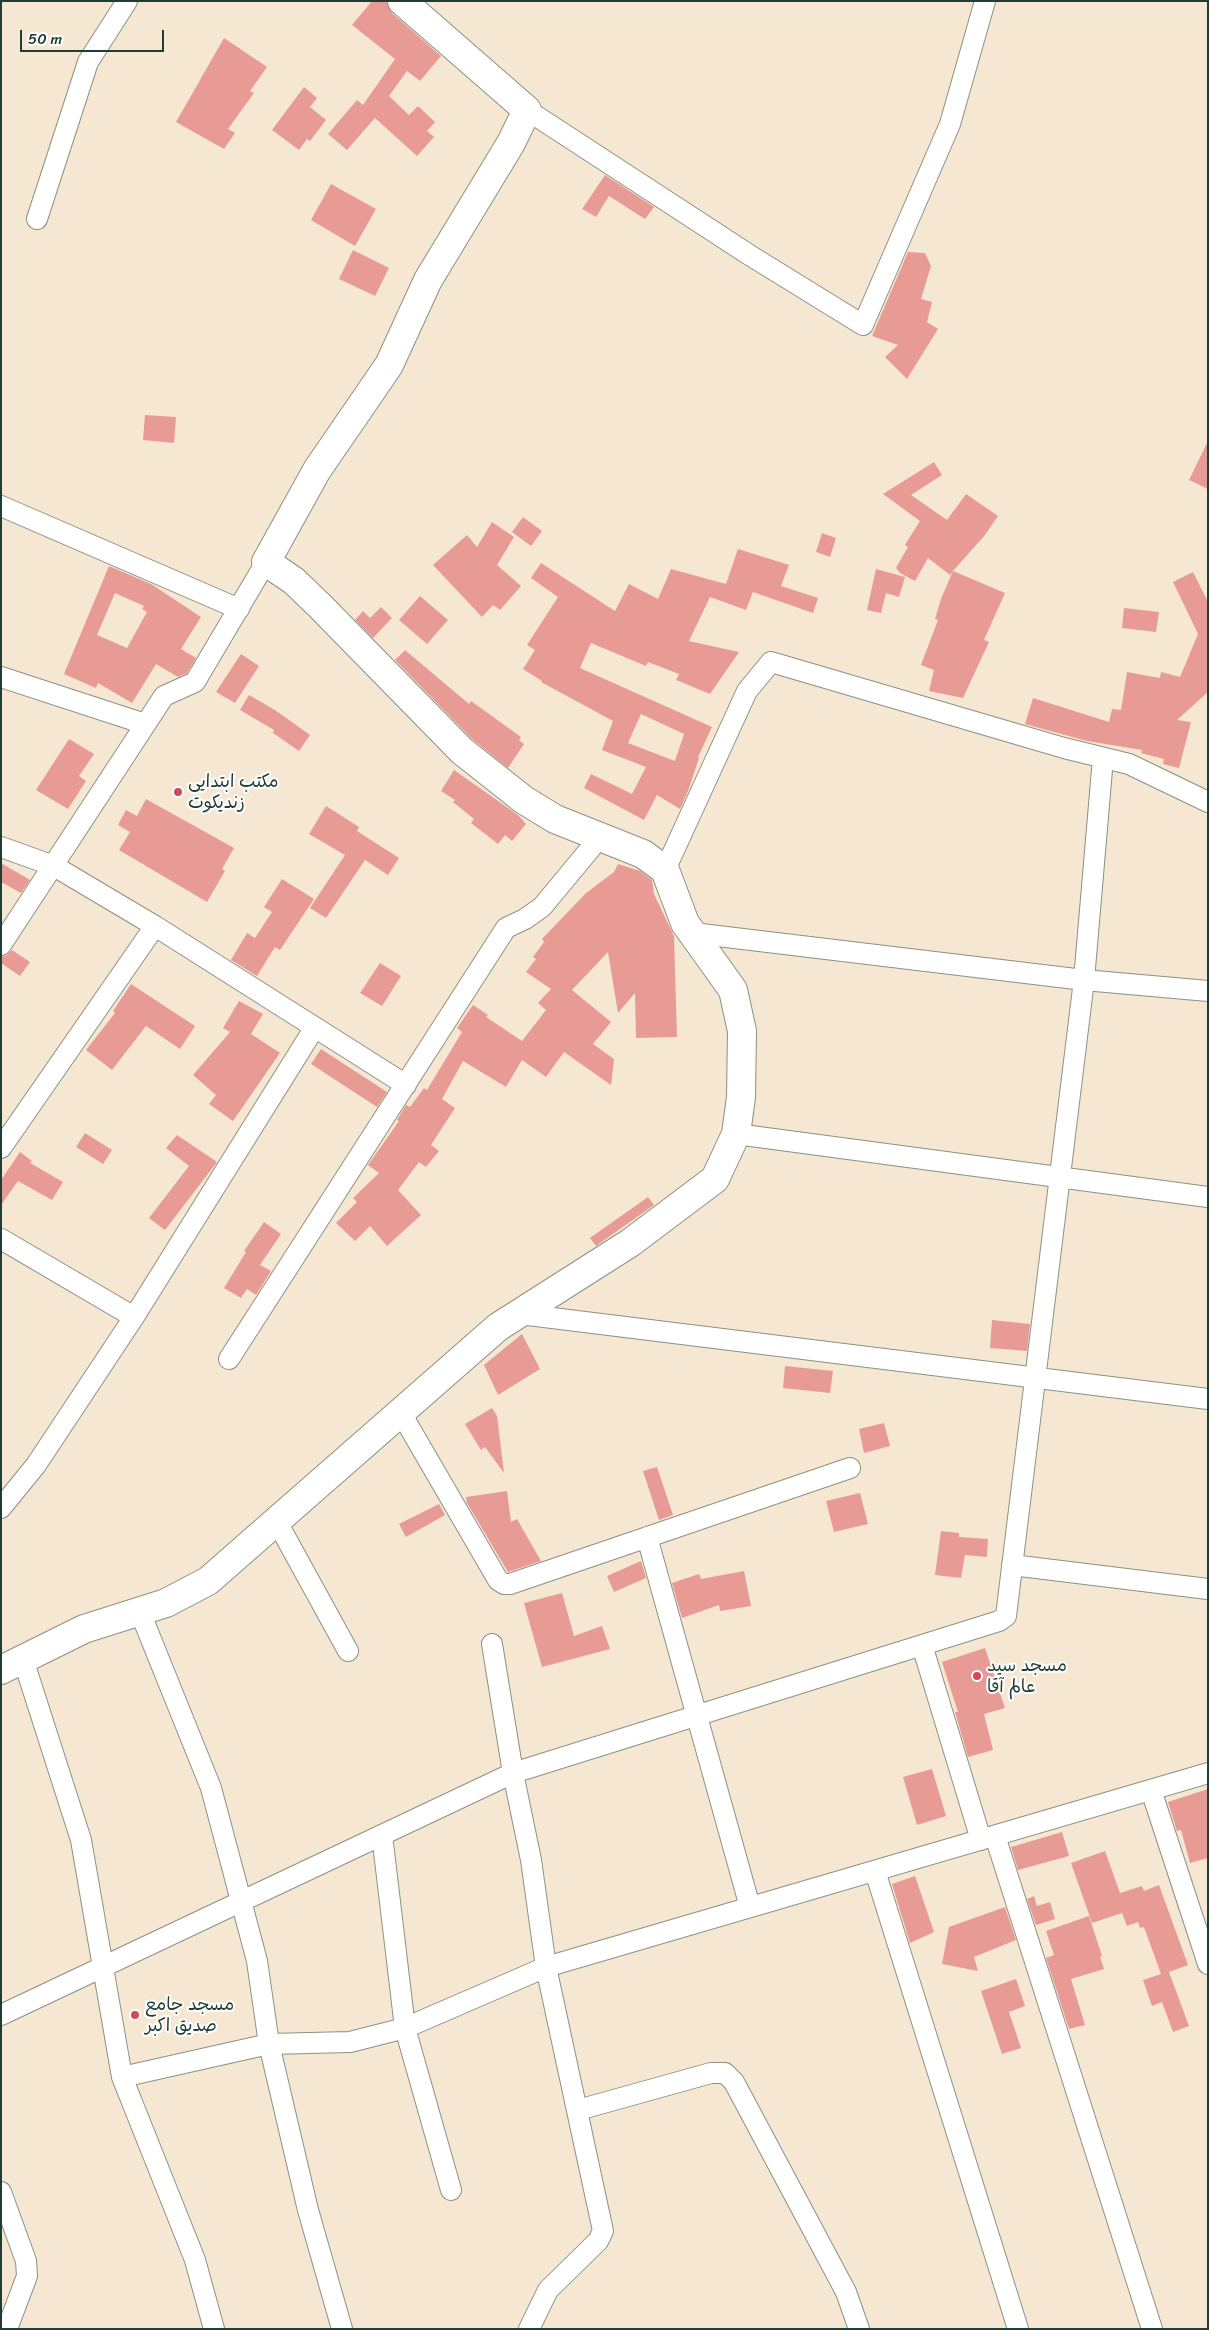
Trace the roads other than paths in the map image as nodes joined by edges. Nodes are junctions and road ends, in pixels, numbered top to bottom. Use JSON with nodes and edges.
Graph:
{"nodes":[{"id":1,"x":127,"y":1,"type":"edge"},
{"id":2,"x":402,"y":1,"type":"edge"},
{"id":3,"x":985,"y":1,"type":"edge"},
{"id":4,"x":528,"y":110,"type":"junction"},
{"id":5,"x":37,"y":218,"type":"dead end"},
{"id":6,"x":1,"y":506,"type":"edge"},
{"id":7,"x":266,"y":562,"type":"junction"},
{"id":8,"x":239,"y":609,"type":"junction"},
{"id":9,"x":1,"y":677,"type":"edge"},
{"id":10,"x":145,"y":724,"type":"junction"},
{"id":11,"x":1103,"y":758,"type":"junction"},
{"id":12,"x":1207,"y":800,"type":"edge"},
{"id":13,"x":600,"y":837,"type":"junction"},
{"id":14,"x":1,"y":847,"type":"edge"},
{"id":15,"x":54,"y":866,"type":"junction"},
{"id":16,"x":665,"y":870,"type":"junction"},
{"id":17,"x":155,"y":926,"type":"junction"},
{"id":18,"x":693,"y":933,"type":"junction"},
{"id":19,"x":1,"y":945,"type":"edge"},
{"id":20,"x":1084,"y":980,"type":"junction"},
{"id":21,"x":1208,"y":991,"type":"edge"},
{"id":22,"x":315,"y":1027,"type":"junction"},
{"id":23,"x":406,"y":1085,"type":"junction"},
{"id":24,"x":736,"y":1134,"type":"junction"},
{"id":25,"x":1,"y":1148,"type":"edge"},
{"id":26,"x":1060,"y":1177,"type":"junction"},
{"id":27,"x":1208,"y":1196,"type":"edge"},
{"id":28,"x":1,"y":1239,"type":"edge"},
{"id":29,"x":520,"y":1314,"type":"junction"},
{"id":30,"x":134,"y":1317,"type":"junction"},
{"id":31,"x":229,"y":1359,"type":"dead end"},
{"id":32,"x":1036,"y":1378,"type":"junction"},
{"id":33,"x":1208,"y":1399,"type":"edge"},
{"id":34,"x":401,"y":1413,"type":"junction"},
{"id":35,"x":850,"y":1468,"type":"dead end"},
{"id":36,"x":1,"y":1508,"type":"edge"},
{"id":37,"x":276,"y":1520,"type":"junction"},
{"id":38,"x":647,"y":1537,"type":"junction"},
{"id":39,"x":1012,"y":1565,"type":"junction"},
{"id":40,"x":1208,"y":1589,"type":"edge"},
{"id":41,"x":140,"y":1612,"type":"junction"},
{"id":42,"x":492,"y":1644,"type":"dead end"},
{"id":43,"x":922,"y":1645,"type":"junction"},
{"id":44,"x":348,"y":1651,"type":"dead end"},
{"id":45,"x":12,"y":1664,"type":"edge"},
{"id":46,"x":696,"y":1716,"type":"junction"},
{"id":47,"x":513,"y":1773,"type":"junction"},
{"id":48,"x":1208,"y":1773,"type":"edge"},
{"id":49,"x":1151,"y":1790,"type":"junction"},
{"id":50,"x":382,"y":1835,"type":"junction"},
{"id":51,"x":988,"y":1838,"type":"junction"},
{"id":52,"x":876,"y":1871,"type":"junction"},
{"id":53,"x":242,"y":1902,"type":"junction"},
{"id":54,"x":750,"y":1907,"type":"junction"},
{"id":55,"x":1208,"y":1964,"type":"edge"},
{"id":56,"x":104,"y":1966,"type":"junction"},
{"id":57,"x":546,"y":1967,"type":"junction"},
{"id":58,"x":1,"y":2015,"type":"edge"},
{"id":59,"x":405,"y":2028,"type":"junction"},
{"id":60,"x":269,"y":2044,"type":"junction"},
{"id":61,"x":122,"y":2077,"type":"junction"},
{"id":62,"x":578,"y":2110,"type":"junction"},
{"id":63,"x":451,"y":2190,"type":"dead end"},
{"id":64,"x":1,"y":2192,"type":"edge"},
{"id":65,"x":7,"y":2329,"type":"edge"},
{"id":66,"x":214,"y":2329,"type":"edge"},
{"id":67,"x":342,"y":2329,"type":"edge"},
{"id":68,"x":529,"y":2329,"type":"edge"},
{"id":69,"x":859,"y":2329,"type":"edge"},
{"id":70,"x":1018,"y":2329,"type":"edge"},
{"id":71,"x":1152,"y":2329,"type":"edge"}],
"edges":[{"from":1,"to":5,"type":"street"},
{"from":2,"to":4,"type":"street"},
{"from":3,"to":4,"type":"street"},
{"from":4,"to":7,"type":"street"},
{"from":6,"to":8,"type":"street"},
{"from":7,"to":8,"type":"street"},
{"from":7,"to":13,"type":"street"},
{"from":8,"to":10,"type":"street"},
{"from":9,"to":10,"type":"street"},
{"from":10,"to":15,"type":"street"},
{"from":11,"to":12,"type":"street"},
{"from":11,"to":16,"type":"street"},
{"from":11,"to":20,"type":"street"},
{"from":13,"to":16,"type":"street"},
{"from":13,"to":23,"type":"street"},
{"from":14,"to":15,"type":"street"},
{"from":15,"to":17,"type":"street"},
{"from":15,"to":19,"type":"street"},
{"from":16,"to":18,"type":"street"},
{"from":17,"to":22,"type":"street"},
{"from":17,"to":25,"type":"street"},
{"from":18,"to":20,"type":"street"},
{"from":18,"to":24,"type":"street"},
{"from":20,"to":21,"type":"street"},
{"from":20,"to":26,"type":"street"},
{"from":22,"to":23,"type":"street"},
{"from":22,"to":30,"type":"street"},
{"from":23,"to":31,"type":"street"},
{"from":24,"to":26,"type":"street"},
{"from":24,"to":29,"type":"street"},
{"from":26,"to":27,"type":"street"},
{"from":26,"to":32,"type":"street"},
{"from":28,"to":30,"type":"street"},
{"from":29,"to":32,"type":"street"},
{"from":29,"to":34,"type":"street"},
{"from":30,"to":36,"type":"street"},
{"from":32,"to":33,"type":"street"},
{"from":32,"to":39,"type":"street"},
{"from":34,"to":37,"type":"street"},
{"from":34,"to":38,"type":"street"},
{"from":35,"to":38,"type":"street"},
{"from":37,"to":41,"type":"street"},
{"from":37,"to":44,"type":"street"},
{"from":38,"to":46,"type":"street"},
{"from":39,"to":40,"type":"street"},
{"from":39,"to":43,"type":"street"},
{"from":41,"to":45,"type":"street"},
{"from":41,"to":53,"type":"street"},
{"from":42,"to":47,"type":"street"},
{"from":43,"to":46,"type":"street"},
{"from":43,"to":51,"type":"street"},
{"from":45,"to":56,"type":"street"},
{"from":46,"to":47,"type":"street"},
{"from":46,"to":54,"type":"street"},
{"from":47,"to":50,"type":"street"},
{"from":47,"to":57,"type":"street"},
{"from":48,"to":49,"type":"street"},
{"from":49,"to":51,"type":"street"},
{"from":49,"to":55,"type":"street"},
{"from":50,"to":53,"type":"street"},
{"from":50,"to":59,"type":"street"},
{"from":51,"to":52,"type":"street"},
{"from":51,"to":71,"type":"street"},
{"from":52,"to":54,"type":"street"},
{"from":52,"to":70,"type":"street"},
{"from":53,"to":56,"type":"street"},
{"from":53,"to":60,"type":"street"},
{"from":54,"to":57,"type":"street"},
{"from":56,"to":58,"type":"street"},
{"from":56,"to":61,"type":"street"},
{"from":57,"to":59,"type":"street"},
{"from":57,"to":62,"type":"street"},
{"from":59,"to":60,"type":"street"},
{"from":59,"to":63,"type":"street"},
{"from":60,"to":61,"type":"street"},
{"from":60,"to":67,"type":"street"},
{"from":61,"to":66,"type":"street"},
{"from":62,"to":68,"type":"street"},
{"from":62,"to":69,"type":"street"},
{"from":64,"to":65,"type":"street"}]}
